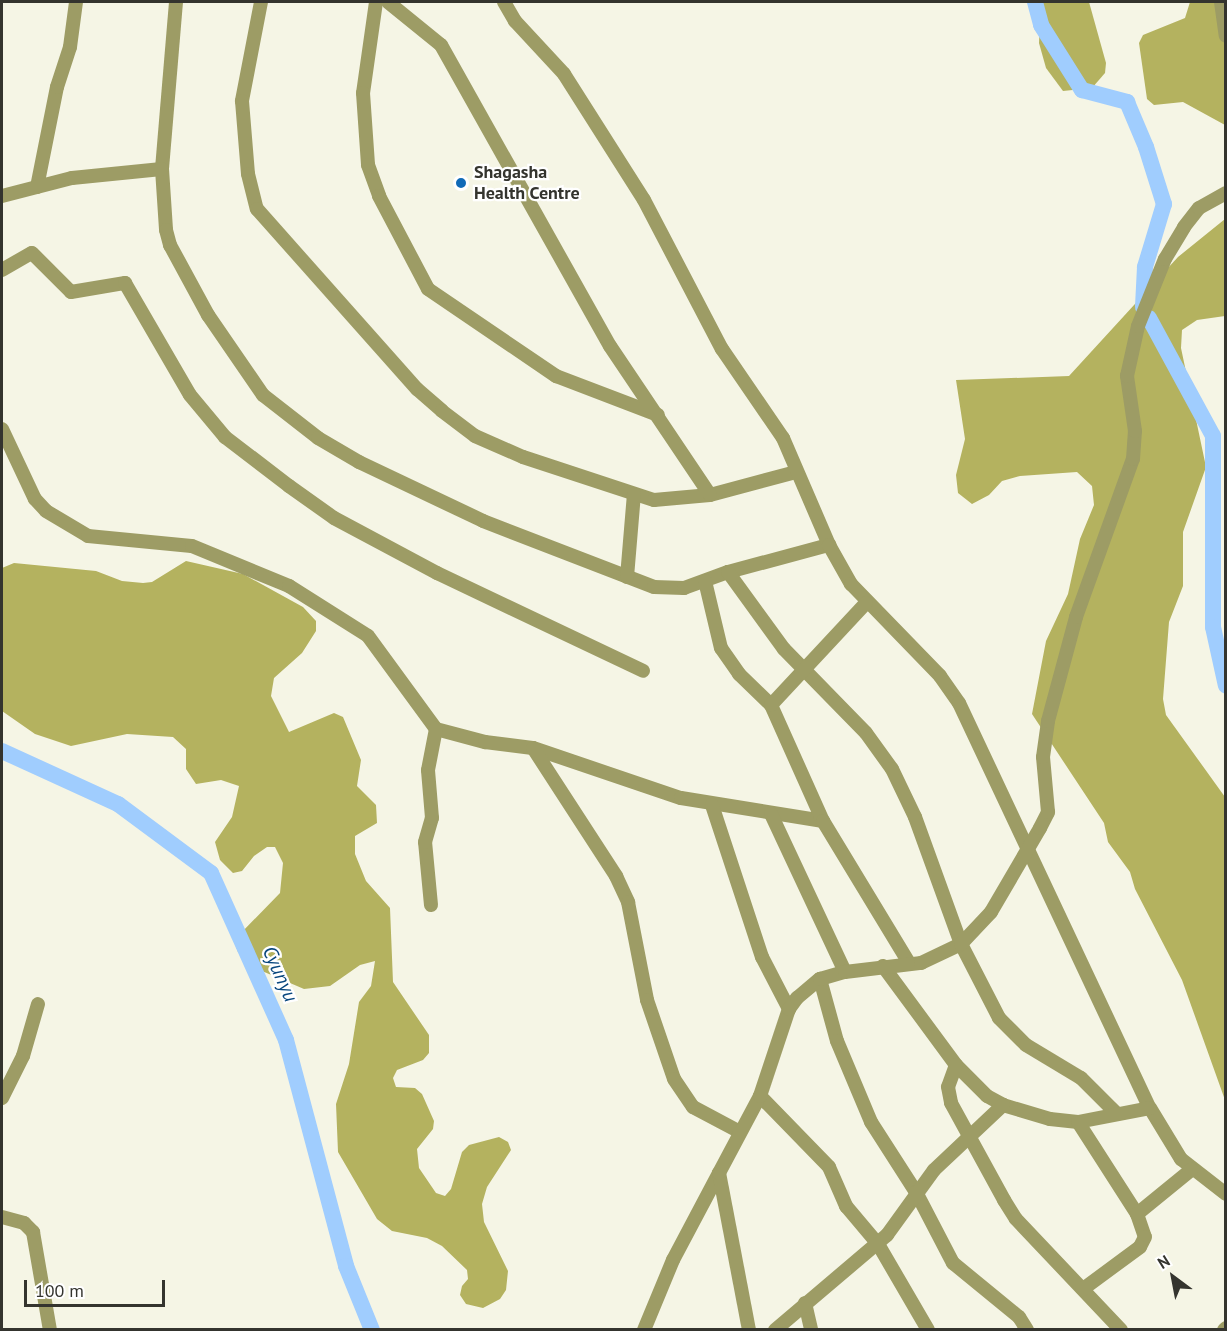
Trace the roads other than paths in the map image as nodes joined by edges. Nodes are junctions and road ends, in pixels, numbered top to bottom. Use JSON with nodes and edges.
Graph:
{"nodes":[{"id":1,"x":76,"y":2,"type":"edge"},
{"id":2,"x":176,"y":2,"type":"edge"},
{"id":3,"x":261,"y":2,"type":"edge"},
{"id":4,"x":376,"y":2,"type":"edge"},
{"id":5,"x":388,"y":2,"type":"edge"},
{"id":6,"x":504,"y":2,"type":"edge"},
{"id":7,"x":1221,"y":2,"type":"edge"},
{"id":8,"x":1226,"y":36,"type":"edge"},
{"id":9,"x":162,"y":169,"type":"junction"},
{"id":10,"x":37,"y":187,"type":"junction"},
{"id":11,"x":1226,"y":193,"type":"edge"},
{"id":12,"x":2,"y":196,"type":"edge"},
{"id":13,"x":2,"y":270,"type":"edge"},
{"id":14,"x":658,"y":415,"type":"junction"},
{"id":15,"x":2,"y":429,"type":"edge"},
{"id":16,"x":796,"y":472,"type":"junction"},
{"id":17,"x":634,"y":494,"type":"junction"},
{"id":18,"x":710,"y":495,"type":"junction"},
{"id":19,"x":829,"y":545,"type":"junction"},
{"id":20,"x":728,"y":572,"type":"junction"},
{"id":21,"x":627,"y":577,"type":"junction"},
{"id":22,"x":705,"y":581,"type":"junction"},
{"id":23,"x":866,"y":603,"type":"junction"},
{"id":24,"x":805,"y":667,"type":"junction"},
{"id":25,"x":643,"y":671,"type":"dead end"},
{"id":26,"x":771,"y":705,"type":"junction"},
{"id":27,"x":436,"y":729,"type":"junction"},
{"id":28,"x":533,"y":748,"type":"junction"},
{"id":29,"x":712,"y":805,"type":"junction"},
{"id":30,"x":771,"y":814,"type":"junction"},
{"id":31,"x":823,"y":821,"type":"junction"},
{"id":32,"x":1026,"y":847,"type":"junction"},
{"id":33,"x":431,"y":905,"type":"dead end"},
{"id":34,"x":962,"y":944,"type":"junction"},
{"id":35,"x":909,"y":963,"type":"junction"},
{"id":36,"x":883,"y":966,"type":"junction"},
{"id":37,"x":845,"y":972,"type":"junction"},
{"id":38,"x":820,"y":979,"type":"junction"},
{"id":39,"x":38,"y":1004,"type":"dead end"},
{"id":40,"x":789,"y":1009,"type":"junction"},
{"id":41,"x":956,"y":1065,"type":"junction"},
{"id":42,"x":760,"y":1096,"type":"junction"},
{"id":43,"x":2,"y":1098,"type":"edge"},
{"id":44,"x":1003,"y":1105,"type":"junction"},
{"id":45,"x":1150,"y":1108,"type":"junction"},
{"id":46,"x":1117,"y":1114,"type":"junction"},
{"id":47,"x":1078,"y":1122,"type":"junction"},
{"id":48,"x":740,"y":1132,"type":"junction"},
{"id":49,"x":968,"y":1138,"type":"junction"},
{"id":50,"x":1191,"y":1170,"type":"junction"},
{"id":51,"x":719,"y":1173,"type":"junction"},
{"id":52,"x":916,"y":1192,"type":"junction"},
{"id":53,"x":1226,"y":1194,"type":"edge"},
{"id":54,"x":1137,"y":1214,"type":"junction"},
{"id":55,"x":2,"y":1217,"type":"edge"},
{"id":56,"x":878,"y":1244,"type":"junction"},
{"id":57,"x":1083,"y":1290,"type":"junction"},
{"id":58,"x":805,"y":1303,"type":"junction"},
{"id":59,"x":50,"y":1329,"type":"edge"},
{"id":60,"x":645,"y":1329,"type":"edge"},
{"id":61,"x":749,"y":1329,"type":"edge"},
{"id":62,"x":776,"y":1329,"type":"edge"},
{"id":63,"x":811,"y":1329,"type":"edge"},
{"id":64,"x":928,"y":1329,"type":"edge"},
{"id":65,"x":1027,"y":1329,"type":"edge"},
{"id":66,"x":1121,"y":1329,"type":"edge"}],
"edges":[{"from":1,"to":10,"type":"street"},
{"from":2,"to":9,"type":"street"},
{"from":3,"to":17,"type":"street"},
{"from":4,"to":14,"type":"street"},
{"from":5,"to":14,"type":"street"},
{"from":6,"to":16,"type":"street"},
{"from":7,"to":8,"type":"street"},
{"from":9,"to":10,"type":"street"},
{"from":9,"to":21,"type":"street"},
{"from":10,"to":12,"type":"street"},
{"from":11,"to":32,"type":"street"},
{"from":13,"to":25,"type":"street"},
{"from":14,"to":18,"type":"street"},
{"from":15,"to":27,"type":"street"},
{"from":16,"to":18,"type":"street"},
{"from":16,"to":19,"type":"street"},
{"from":17,"to":18,"type":"street"},
{"from":17,"to":21,"type":"street"},
{"from":19,"to":20,"type":"street"},
{"from":19,"to":23,"type":"street"},
{"from":20,"to":22,"type":"street"},
{"from":20,"to":24,"type":"street"},
{"from":21,"to":22,"type":"street"},
{"from":22,"to":26,"type":"street"},
{"from":23,"to":24,"type":"street"},
{"from":23,"to":32,"type":"street"},
{"from":24,"to":26,"type":"street"},
{"from":24,"to":34,"type":"street"},
{"from":26,"to":31,"type":"street"},
{"from":27,"to":28,"type":"street"},
{"from":27,"to":33,"type":"street"},
{"from":28,"to":29,"type":"street"},
{"from":28,"to":48,"type":"street"},
{"from":29,"to":30,"type":"street"},
{"from":29,"to":40,"type":"street"},
{"from":30,"to":31,"type":"street"},
{"from":30,"to":37,"type":"street"},
{"from":31,"to":35,"type":"street"},
{"from":32,"to":34,"type":"street"},
{"from":32,"to":45,"type":"street"},
{"from":34,"to":35,"type":"street"},
{"from":34,"to":46,"type":"street"},
{"from":35,"to":36,"type":"street"},
{"from":36,"to":37,"type":"street"},
{"from":36,"to":41,"type":"street"},
{"from":37,"to":38,"type":"street"},
{"from":38,"to":40,"type":"street"},
{"from":38,"to":52,"type":"street"},
{"from":39,"to":43,"type":"street"},
{"from":40,"to":42,"type":"street"},
{"from":41,"to":44,"type":"street"},
{"from":41,"to":49,"type":"street"},
{"from":42,"to":48,"type":"street"},
{"from":42,"to":56,"type":"street"},
{"from":44,"to":47,"type":"street"},
{"from":44,"to":49,"type":"street"},
{"from":45,"to":46,"type":"street"},
{"from":45,"to":50,"type":"street"},
{"from":46,"to":47,"type":"street"},
{"from":47,"to":54,"type":"street"},
{"from":48,"to":51,"type":"street"},
{"from":49,"to":52,"type":"street"},
{"from":49,"to":57,"type":"street"},
{"from":50,"to":53,"type":"street"},
{"from":50,"to":54,"type":"street"},
{"from":51,"to":60,"type":"street"},
{"from":51,"to":61,"type":"street"},
{"from":52,"to":56,"type":"street"},
{"from":52,"to":65,"type":"street"},
{"from":54,"to":57,"type":"street"},
{"from":55,"to":59,"type":"street"},
{"from":56,"to":58,"type":"street"},
{"from":56,"to":64,"type":"street"},
{"from":57,"to":66,"type":"street"},
{"from":58,"to":62,"type":"street"},
{"from":58,"to":63,"type":"street"}]}
